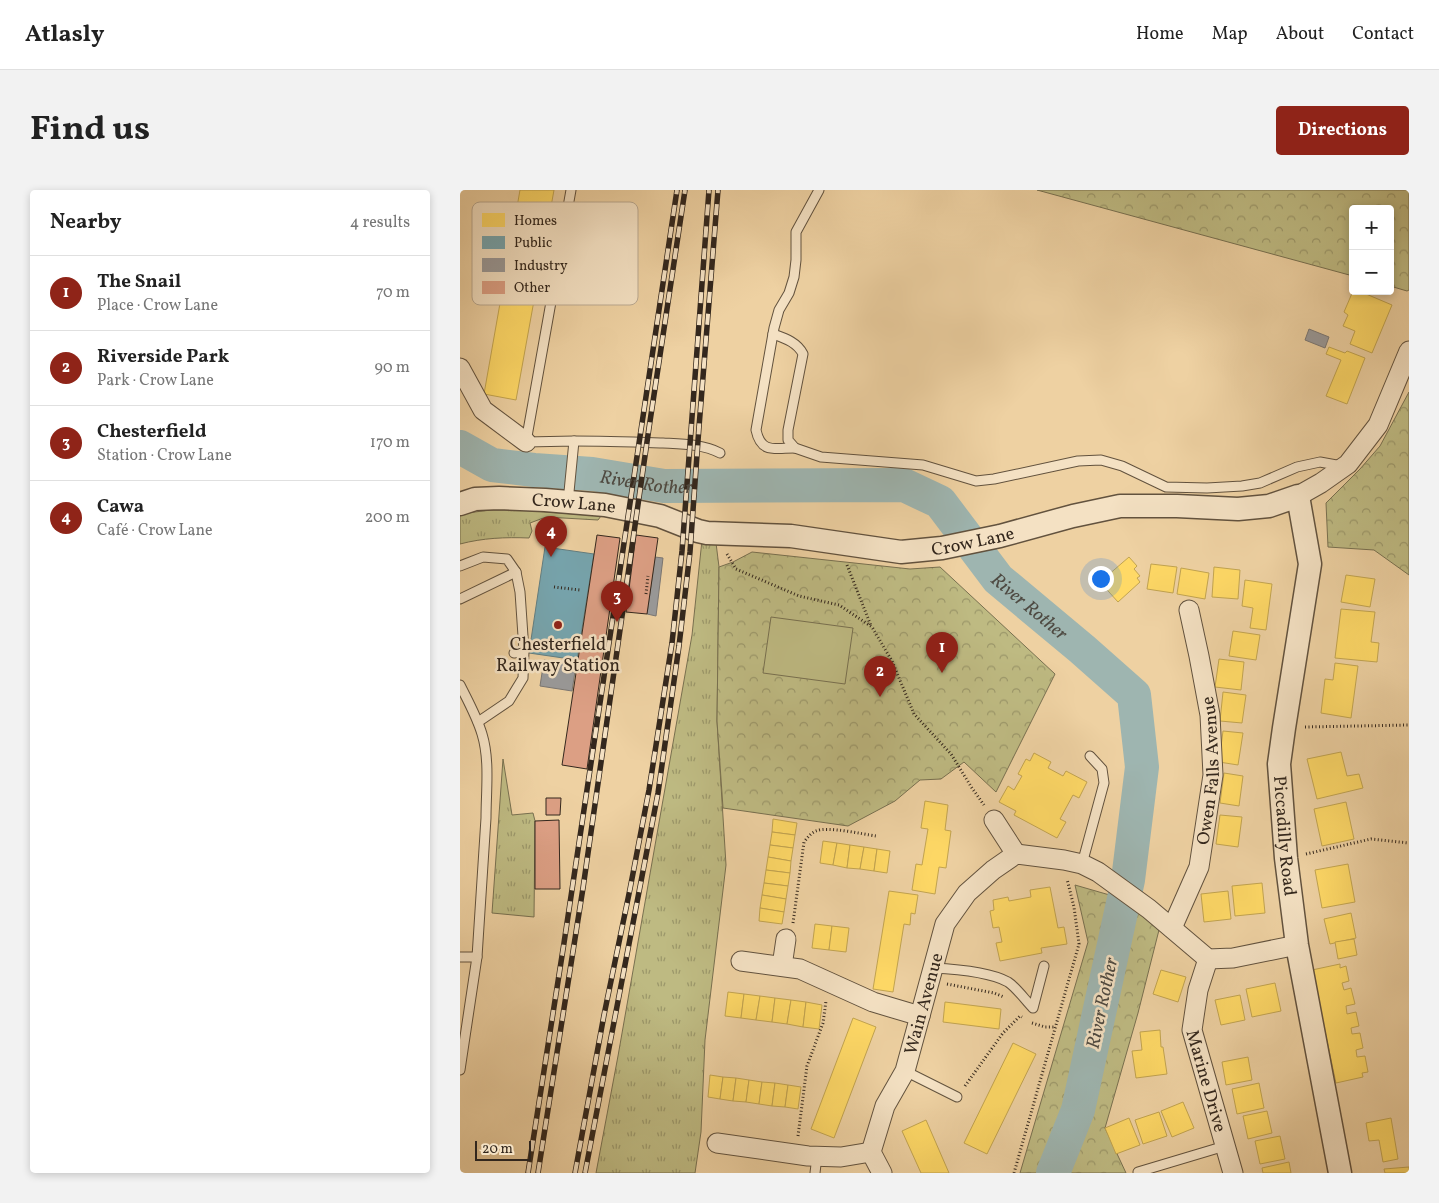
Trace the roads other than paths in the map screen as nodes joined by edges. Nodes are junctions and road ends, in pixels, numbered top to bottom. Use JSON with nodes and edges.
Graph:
{"nodes":[{"id":1,"x":819,"y":190,"type":"edge"},
{"id":2,"x":550,"y":305,"type":"edge"},
{"id":3,"x":773,"y":334,"type":"junction"},
{"id":4,"x":1409,"y":351,"type":"edge"},
{"id":5,"x":460,"y":368,"type":"edge"},
{"id":6,"x":526,"y":442,"type":"junction"},
{"id":7,"x":573,"y":444,"type":"junction"},
{"id":8,"x":795,"y":448,"type":"junction"},
{"id":9,"x":720,"y":453,"type":"dead end"},
{"id":10,"x":1345,"y":466,"type":"junction"},
{"id":11,"x":1298,"y":496,"type":"junction"},
{"id":12,"x":568,"y":497,"type":"junction"},
{"id":13,"x":460,"y":504,"type":"edge"},
{"id":14,"x":460,"y":566,"type":"edge"},
{"id":15,"x":516,"y":572,"type":"junction"},
{"id":16,"x":460,"y":598,"type":"edge"},
{"id":17,"x":1189,"y":610,"type":"dead end"},
{"id":18,"x":524,"y":651,"type":"junction"},
{"id":19,"x":514,"y":653,"type":"dead end"},
{"id":20,"x":460,"y":685,"type":"edge"},
{"id":21,"x":478,"y":722,"type":"junction"},
{"id":22,"x":1090,"y":756,"type":"dead end"},
{"id":23,"x":994,"y":820,"type":"road end"},
{"id":24,"x":1016,"y":854,"type":"junction"},
{"id":25,"x":1081,"y":865,"type":"junction"},
{"id":26,"x":1172,"y":928,"type":"junction"},
{"id":27,"x":789,"y":933,"type":"road end"},
{"id":28,"x":1296,"y":944,"type":"junction"},
{"id":29,"x":460,"y":957,"type":"edge"},
{"id":30,"x":477,"y":957,"type":"junction"},
{"id":31,"x":1208,"y":959,"type":"junction"},
{"id":32,"x":741,"y":960,"type":"dead end"},
{"id":33,"x":782,"y":966,"type":"junction"},
{"id":34,"x":1044,"y":966,"type":"dead end"},
{"id":35,"x":932,"y":974,"type":"junction"},
{"id":36,"x":920,"y":1016,"type":"junction"},
{"id":37,"x":460,"y":1070,"type":"edge"},
{"id":38,"x":905,"y":1071,"type":"junction"},
{"id":39,"x":957,"y":1097,"type":"road end"},
{"id":40,"x":718,"y":1143,"type":"dead end"},
{"id":41,"x":1225,"y":1146,"type":"junction"},
{"id":42,"x":871,"y":1152,"type":"junction"},
{"id":43,"x":816,"y":1165,"type":"edge"},
{"id":44,"x":1138,"y":1172,"type":"edge"},
{"id":45,"x":882,"y":1173,"type":"edge"},
{"id":46,"x":1233,"y":1173,"type":"edge"},
{"id":47,"x":1340,"y":1173,"type":"edge"}],
"edges":[{"from":1,"to":3,"type":"lane"},
{"from":2,"to":6,"type":"lane"},
{"from":3,"to":8,"type":"lane"},
{"from":3,"to":8,"type":"lane"},
{"from":4,"to":10,"type":"street","name":"Crow Lane"},
{"from":5,"to":6,"type":"street"},
{"from":6,"to":7,"type":"lane"},
{"from":7,"to":9,"type":"lane"},
{"from":7,"to":12,"type":"lane"},
{"from":8,"to":10,"type":"lane"},
{"from":10,"to":11,"type":"street","name":"Crow Lane"},
{"from":11,"to":12,"type":"street","name":"Crow Lane"},
{"from":11,"to":28,"type":"street","name":"Piccadilly Road"},
{"from":12,"to":13,"type":"street","name":"Crow Lane"},
{"from":14,"to":15,"type":"lane"},
{"from":15,"to":16,"type":"lane"},
{"from":15,"to":18,"type":"lane"},
{"from":17,"to":26,"type":"street","name":"Owen Falls Avenue"},
{"from":18,"to":19,"type":"lane"},
{"from":18,"to":21,"type":"lane"},
{"from":20,"to":21,"type":"lane"},
{"from":21,"to":30,"type":"lane"},
{"from":22,"to":25,"type":"lane"},
{"from":23,"to":24,"type":"street"},
{"from":24,"to":25,"type":"street"},
{"from":24,"to":35,"type":"street","name":"Wain Avenue"},
{"from":25,"to":26,"type":"street"},
{"from":26,"to":31,"type":"street"},
{"from":27,"to":33,"type":"street"},
{"from":28,"to":31,"type":"street"},
{"from":28,"to":47,"type":"street","name":"Piccadilly Road"},
{"from":29,"to":30,"type":"lane"},
{"from":30,"to":37,"type":"lane"},
{"from":31,"to":41,"type":"street","name":"Marine Drive"},
{"from":32,"to":33,"type":"street"},
{"from":33,"to":36,"type":"street"},
{"from":34,"to":35,"type":"lane"},
{"from":35,"to":36,"type":"street","name":"Wain Avenue"},
{"from":36,"to":38,"type":"street","name":"Wain Avenue"},
{"from":38,"to":39,"type":"lane"},
{"from":38,"to":42,"type":"street","name":"Wain Avenue"},
{"from":40,"to":43,"type":"street"},
{"from":41,"to":44,"type":"lane"},
{"from":41,"to":46,"type":"street","name":"Marine Drive"},
{"from":42,"to":43,"type":"street"},
{"from":42,"to":45,"type":"street"}]}
